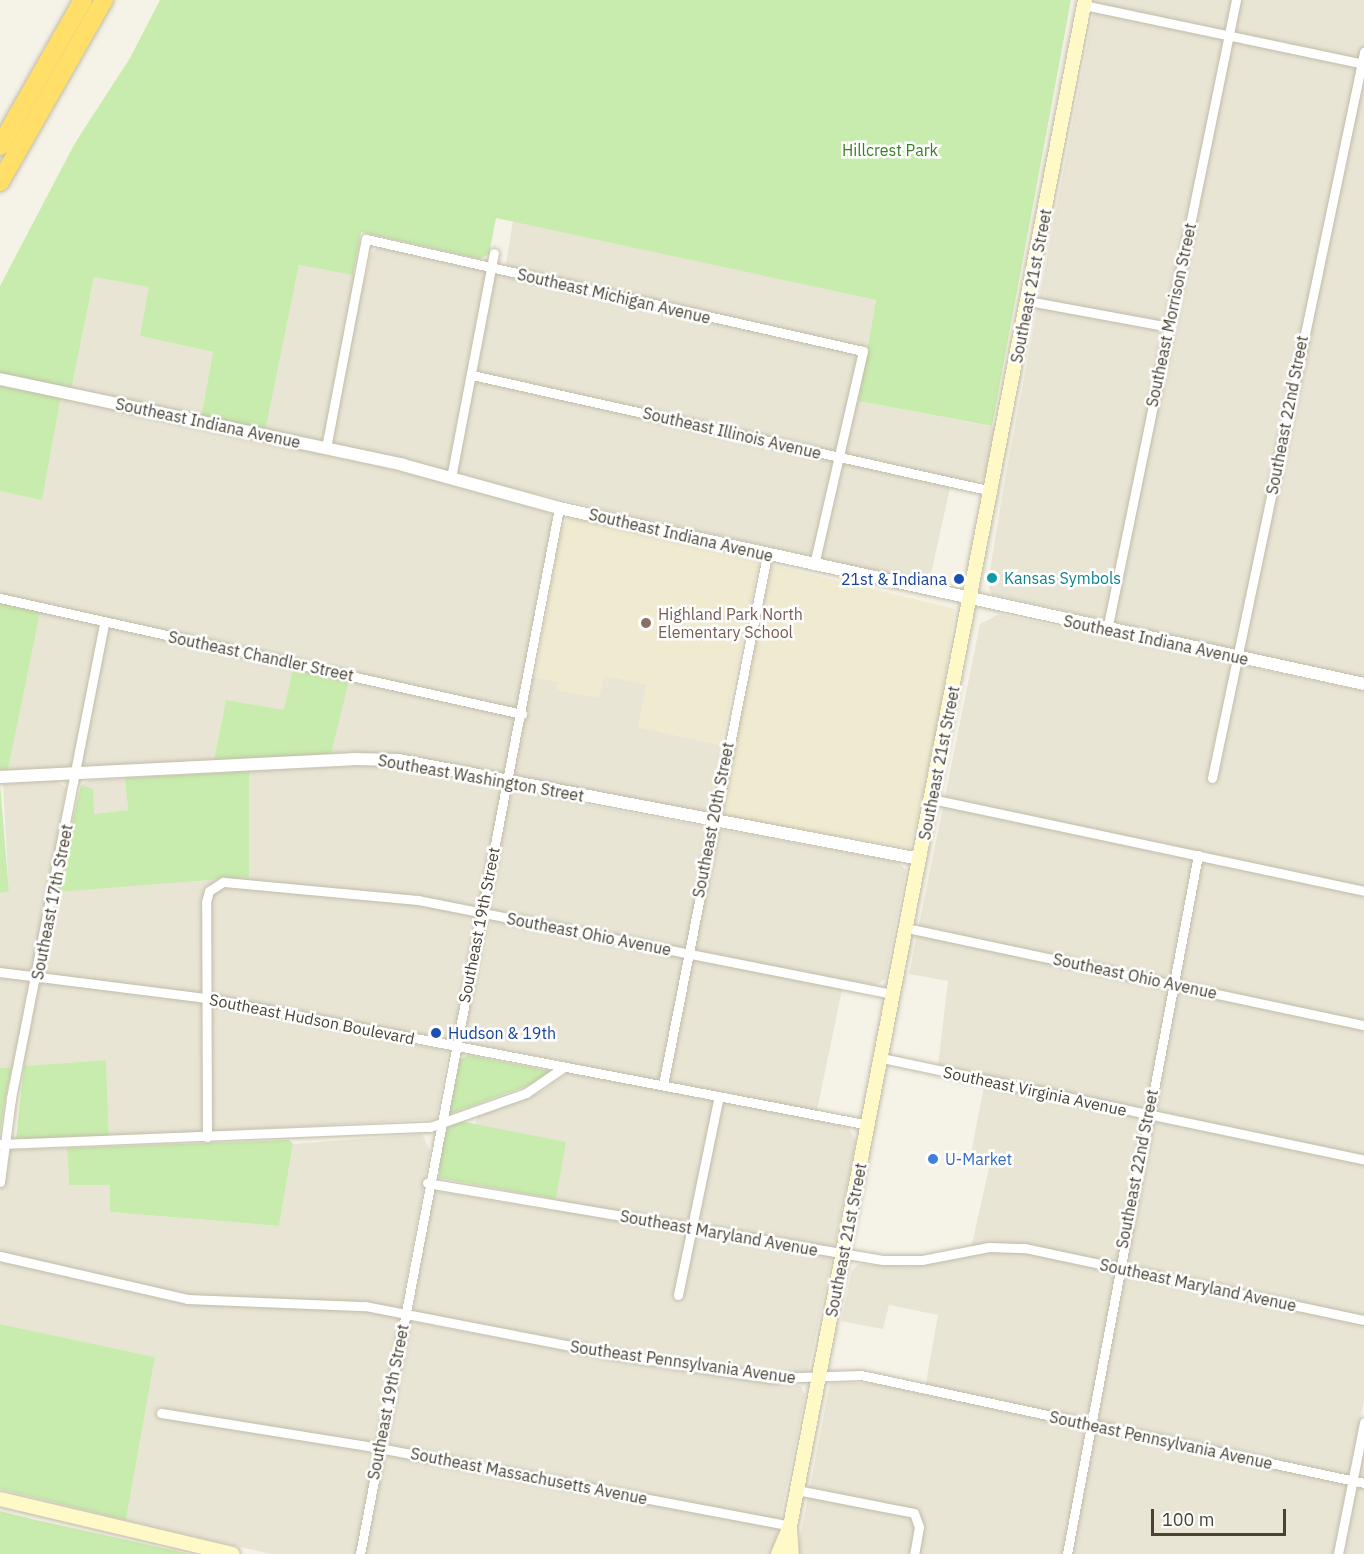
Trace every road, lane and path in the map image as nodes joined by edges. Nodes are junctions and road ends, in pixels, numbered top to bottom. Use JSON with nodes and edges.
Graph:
{"nodes":[{"id":1,"x":83,"y":0,"type":"edge"},
{"id":2,"x":104,"y":0,"type":"edge"},
{"id":3,"x":1236,"y":0,"type":"edge"},
{"id":4,"x":1084,"y":3,"type":"edge"},
{"id":5,"x":1229,"y":35,"type":"junction"},
{"id":6,"x":1364,"y":52,"type":"edge"},
{"id":7,"x":1363,"y":64,"type":"edge"},
{"id":8,"x":0,"y":146,"type":"edge"},
{"id":9,"x":0,"y":182,"type":"edge"},
{"id":10,"x":494,"y":253,"type":"dead end"},
{"id":11,"x":491,"y":268,"type":"junction"},
{"id":12,"x":1028,"y":301,"type":"junction"},
{"id":13,"x":1169,"y":327,"type":"junction"},
{"id":14,"x":472,"y":375,"type":"junction"},
{"id":15,"x":0,"y":379,"type":"edge"},
{"id":16,"x":326,"y":448,"type":"junction"},
{"id":17,"x":839,"y":458,"type":"junction"},
{"id":18,"x":452,"y":478,"type":"junction"},
{"id":19,"x":992,"y":491,"type":"junction"},
{"id":20,"x":559,"y":508,"type":"junction"},
{"id":21,"x":767,"y":555,"type":"junction"},
{"id":22,"x":814,"y":565,"type":"junction"},
{"id":23,"x":0,"y":598,"type":"edge"},
{"id":24,"x":972,"y":600,"type":"junction"},
{"id":25,"x":105,"y":622,"type":"junction"},
{"id":26,"x":1107,"y":630,"type":"junction"},
{"id":27,"x":1239,"y":658,"type":"junction"},
{"id":28,"x":1364,"y":684,"type":"edge"},
{"id":29,"x":522,"y":714,"type":"junction"},
{"id":30,"x":77,"y":773,"type":"junction"},
{"id":31,"x":0,"y":777,"type":"edge"},
{"id":32,"x":1212,"y":778,"type":"dead end"},
{"id":33,"x":507,"y":781,"type":"junction"},
{"id":34,"x":932,"y":799,"type":"junction"},
{"id":35,"x":712,"y":821,"type":"junction"},
{"id":36,"x":1198,"y":855,"type":"junction"},
{"id":37,"x":920,"y":859,"type":"junction"},
{"id":38,"x":1364,"y":891,"type":"edge"},
{"id":39,"x":482,"y":913,"type":"junction"},
{"id":40,"x":907,"y":928,"type":"junction"},
{"id":41,"x":688,"y":954,"type":"junction"},
{"id":42,"x":0,"y":972,"type":"edge"},
{"id":43,"x":37,"y":975,"type":"junction"},
{"id":44,"x":1173,"y":984,"type":"junction"},
{"id":45,"x":894,"y":994,"type":"junction"},
{"id":46,"x":206,"y":998,"type":"junction"},
{"id":47,"x":1364,"y":1025,"type":"edge"},
{"id":48,"x":456,"y":1047,"type":"junction"},
{"id":49,"x":882,"y":1058,"type":"junction"},
{"id":50,"x":564,"y":1067,"type":"junction"},
{"id":51,"x":663,"y":1085,"type":"junction"},
{"id":52,"x":719,"y":1096,"type":"junction"},
{"id":53,"x":1148,"y":1114,"type":"junction"},
{"id":54,"x":440,"y":1122,"type":"junction"},
{"id":55,"x":869,"y":1125,"type":"junction"},
{"id":56,"x":207,"y":1137,"type":"junction"},
{"id":57,"x":3,"y":1144,"type":"edge"},
{"id":58,"x":1364,"y":1160,"type":"edge"},
{"id":59,"x":0,"y":1182,"type":"edge"},
{"id":60,"x":427,"y":1183,"type":"junction"},
{"id":61,"x":693,"y":1229,"type":"junction"},
{"id":62,"x":843,"y":1254,"type":"junction"},
{"id":63,"x":0,"y":1256,"type":"edge"},
{"id":64,"x":1117,"y":1268,"type":"junction"},
{"id":65,"x":678,"y":1295,"type":"dead end"},
{"id":66,"x":405,"y":1314,"type":"junction"},
{"id":67,"x":1364,"y":1320,"type":"edge"},
{"id":68,"x":819,"y":1377,"type":"junction"},
{"id":69,"x":161,"y":1413,"type":"dead end"},
{"id":70,"x":1364,"y":1423,"type":"edge"},
{"id":71,"x":1090,"y":1424,"type":"junction"},
{"id":72,"x":379,"y":1448,"type":"junction"},
{"id":73,"x":1352,"y":1481,"type":"junction"},
{"id":74,"x":1364,"y":1483,"type":"edge"},
{"id":75,"x":797,"y":1490,"type":"junction"},
{"id":76,"x":0,"y":1499,"type":"edge"},
{"id":77,"x":790,"y":1526,"type":"junction"},
{"id":78,"x":233,"y":1554,"type":"edge"},
{"id":79,"x":360,"y":1554,"type":"edge"},
{"id":80,"x":778,"y":1554,"type":"edge"},
{"id":81,"x":792,"y":1554,"type":"edge"},
{"id":82,"x":914,"y":1554,"type":"edge"},
{"id":83,"x":1067,"y":1554,"type":"edge"},
{"id":84,"x":1338,"y":1554,"type":"edge"}],
"edges":[{"from":1,"to":8,"type":"highway"},
{"from":2,"to":9,"type":"highway"},
{"from":3,"to":5,"type":"street","name":"Southeast Morrison Street"},
{"from":4,"to":5,"type":"street"},
{"from":4,"to":12,"type":"main road","name":"Southeast 21st Street"},
{"from":5,"to":7,"type":"street"},
{"from":5,"to":13,"type":"street","name":"Southeast Morrison Street"},
{"from":6,"to":7,"type":"street","name":"Southeast 22nd Street"},
{"from":7,"to":27,"type":"street","name":"Southeast 22nd Street"},
{"from":10,"to":11,"type":"street"},
{"from":11,"to":14,"type":"street"},
{"from":11,"to":16,"type":"street","name":"Southeast Michigan Avenue"},
{"from":11,"to":17,"type":"street","name":"Southeast Michigan Avenue"},
{"from":12,"to":13,"type":"street"},
{"from":12,"to":19,"type":"main road","name":"Southeast 21st Street"},
{"from":13,"to":26,"type":"street","name":"Southeast Morrison Street"},
{"from":14,"to":17,"type":"street","name":"Southeast Illinois Avenue"},
{"from":14,"to":18,"type":"street"},
{"from":15,"to":16,"type":"street","name":"Southeast Indiana Avenue"},
{"from":16,"to":18,"type":"street","name":"Southeast Indiana Avenue"},
{"from":17,"to":19,"type":"street","name":"Southeast Illinois Avenue"},
{"from":17,"to":22,"type":"street"},
{"from":18,"to":20,"type":"street","name":"Southeast Indiana Avenue"},
{"from":19,"to":24,"type":"main road","name":"Southeast 21st Street"},
{"from":20,"to":21,"type":"street","name":"Southeast Indiana Avenue"},
{"from":20,"to":29,"type":"street","name":"Southeast 19th Street"},
{"from":21,"to":22,"type":"street","name":"Southeast Indiana Avenue"},
{"from":21,"to":35,"type":"street","name":"Southeast 20th Street"},
{"from":22,"to":24,"type":"street","name":"Southeast Indiana Avenue"},
{"from":23,"to":25,"type":"street","name":"Southeast Chandler Street"},
{"from":24,"to":26,"type":"street","name":"Southeast Indiana Avenue"},
{"from":24,"to":34,"type":"main road","name":"Southeast 21st Street"},
{"from":25,"to":29,"type":"street","name":"Southeast Chandler Street"},
{"from":25,"to":30,"type":"street","name":"Southeast 17th Street"},
{"from":26,"to":27,"type":"street","name":"Southeast Indiana Avenue"},
{"from":27,"to":28,"type":"street","name":"Southeast Indiana Avenue"},
{"from":27,"to":32,"type":"street","name":"Southeast 22nd Street"},
{"from":29,"to":33,"type":"street","name":"Southeast 19th Street"},
{"from":30,"to":31,"type":"street","name":"Southeast Washington Street"},
{"from":30,"to":33,"type":"street","name":"Southeast Washington Street"},
{"from":30,"to":43,"type":"street","name":"Southeast 17th Street"},
{"from":33,"to":35,"type":"street","name":"Southeast Washington Street"},
{"from":33,"to":39,"type":"street","name":"Southeast 19th Street"},
{"from":34,"to":36,"type":"street"},
{"from":34,"to":37,"type":"main road","name":"Southeast 21st Street"},
{"from":35,"to":37,"type":"street","name":"Southeast Washington Street"},
{"from":35,"to":41,"type":"street","name":"Southeast 20th Street"},
{"from":36,"to":38,"type":"street"},
{"from":36,"to":44,"type":"street","name":"Southeast 22nd Street"},
{"from":37,"to":40,"type":"main road","name":"Southeast 21st Street"},
{"from":39,"to":41,"type":"street","name":"Southeast Ohio Avenue"},
{"from":39,"to":46,"type":"street","name":"Southeast Ohio Avenue"},
{"from":39,"to":48,"type":"street","name":"Southeast 19th Street"},
{"from":40,"to":44,"type":"street","name":"Southeast Ohio Avenue"},
{"from":40,"to":45,"type":"main road","name":"Southeast 21st Street"},
{"from":41,"to":45,"type":"street","name":"Southeast Ohio Avenue"},
{"from":41,"to":51,"type":"street","name":"Southeast 20th Street"},
{"from":42,"to":43,"type":"street","name":"Southeast Hudson Boulevard"},
{"from":43,"to":46,"type":"street","name":"Southeast Hudson Boulevard"},
{"from":43,"to":57,"type":"street","name":"Southeast 17th Street"},
{"from":44,"to":47,"type":"street","name":"Southeast Ohio Avenue"},
{"from":44,"to":53,"type":"street","name":"Southeast 22nd Street"},
{"from":45,"to":49,"type":"main road","name":"Southeast 21st Street"},
{"from":46,"to":48,"type":"street","name":"Southeast Hudson Boulevard"},
{"from":46,"to":56,"type":"street"},
{"from":48,"to":50,"type":"street","name":"Southeast Hudson Boulevard"},
{"from":48,"to":54,"type":"street","name":"Southeast 19th Street"},
{"from":49,"to":53,"type":"street","name":"Southeast Virginia Avenue"},
{"from":49,"to":55,"type":"main road","name":"Southeast 21st Street"},
{"from":50,"to":51,"type":"street","name":"Southeast Hudson Boulevard"},
{"from":50,"to":54,"type":"street"},
{"from":51,"to":52,"type":"street","name":"Southeast Hudson Boulevard"},
{"from":52,"to":55,"type":"street","name":"Southeast Hudson Boulevard"},
{"from":52,"to":61,"type":"street"},
{"from":53,"to":58,"type":"street","name":"Southeast Virginia Avenue"},
{"from":53,"to":64,"type":"street","name":"Southeast 22nd Street"},
{"from":54,"to":56,"type":"street"},
{"from":54,"to":60,"type":"street","name":"Southeast 19th Street"},
{"from":55,"to":62,"type":"main road","name":"Southeast 21st Street"},
{"from":56,"to":57,"type":"street"},
{"from":57,"to":59,"type":"street","name":"Southeast 17th Street"},
{"from":60,"to":61,"type":"street","name":"Southeast Maryland Avenue"},
{"from":60,"to":66,"type":"street","name":"Southeast 19th Street"},
{"from":61,"to":62,"type":"street","name":"Southeast Maryland Avenue"},
{"from":61,"to":65,"type":"street"},
{"from":62,"to":64,"type":"street","name":"Southeast Maryland Avenue"},
{"from":62,"to":68,"type":"main road","name":"Southeast 21st Street"},
{"from":63,"to":66,"type":"street","name":"Southeast Pennsylvania Avenue"},
{"from":64,"to":67,"type":"street","name":"Southeast Maryland Avenue"},
{"from":64,"to":71,"type":"street","name":"Southeast 22nd Street"},
{"from":66,"to":68,"type":"street","name":"Southeast Pennsylvania Avenue"},
{"from":66,"to":72,"type":"street","name":"Southeast 19th Street"},
{"from":68,"to":71,"type":"street","name":"Southeast Pennsylvania Avenue"},
{"from":68,"to":75,"type":"main road","name":"Southeast 21st Street"},
{"from":69,"to":72,"type":"street","name":"Southeast Massachusetts Avenue"},
{"from":70,"to":73,"type":"street"},
{"from":71,"to":73,"type":"street","name":"Southeast Pennsylvania Avenue"},
{"from":71,"to":83,"type":"street","name":"Southeast 22nd Street"},
{"from":72,"to":77,"type":"street","name":"Southeast Massachusetts Avenue"},
{"from":72,"to":79,"type":"street","name":"Southeast 19th Street"},
{"from":73,"to":74,"type":"street","name":"Southeast Pennsylvania Avenue"},
{"from":73,"to":84,"type":"street"},
{"from":75,"to":77,"type":"main road","name":"Southeast 21st Street"},
{"from":75,"to":82,"type":"street"},
{"from":76,"to":78,"type":"main road"},
{"from":77,"to":80,"type":"main road","name":"Southeast 21st Street"},
{"from":77,"to":81,"type":"main road","name":"Southeast 21st Street"}]}
